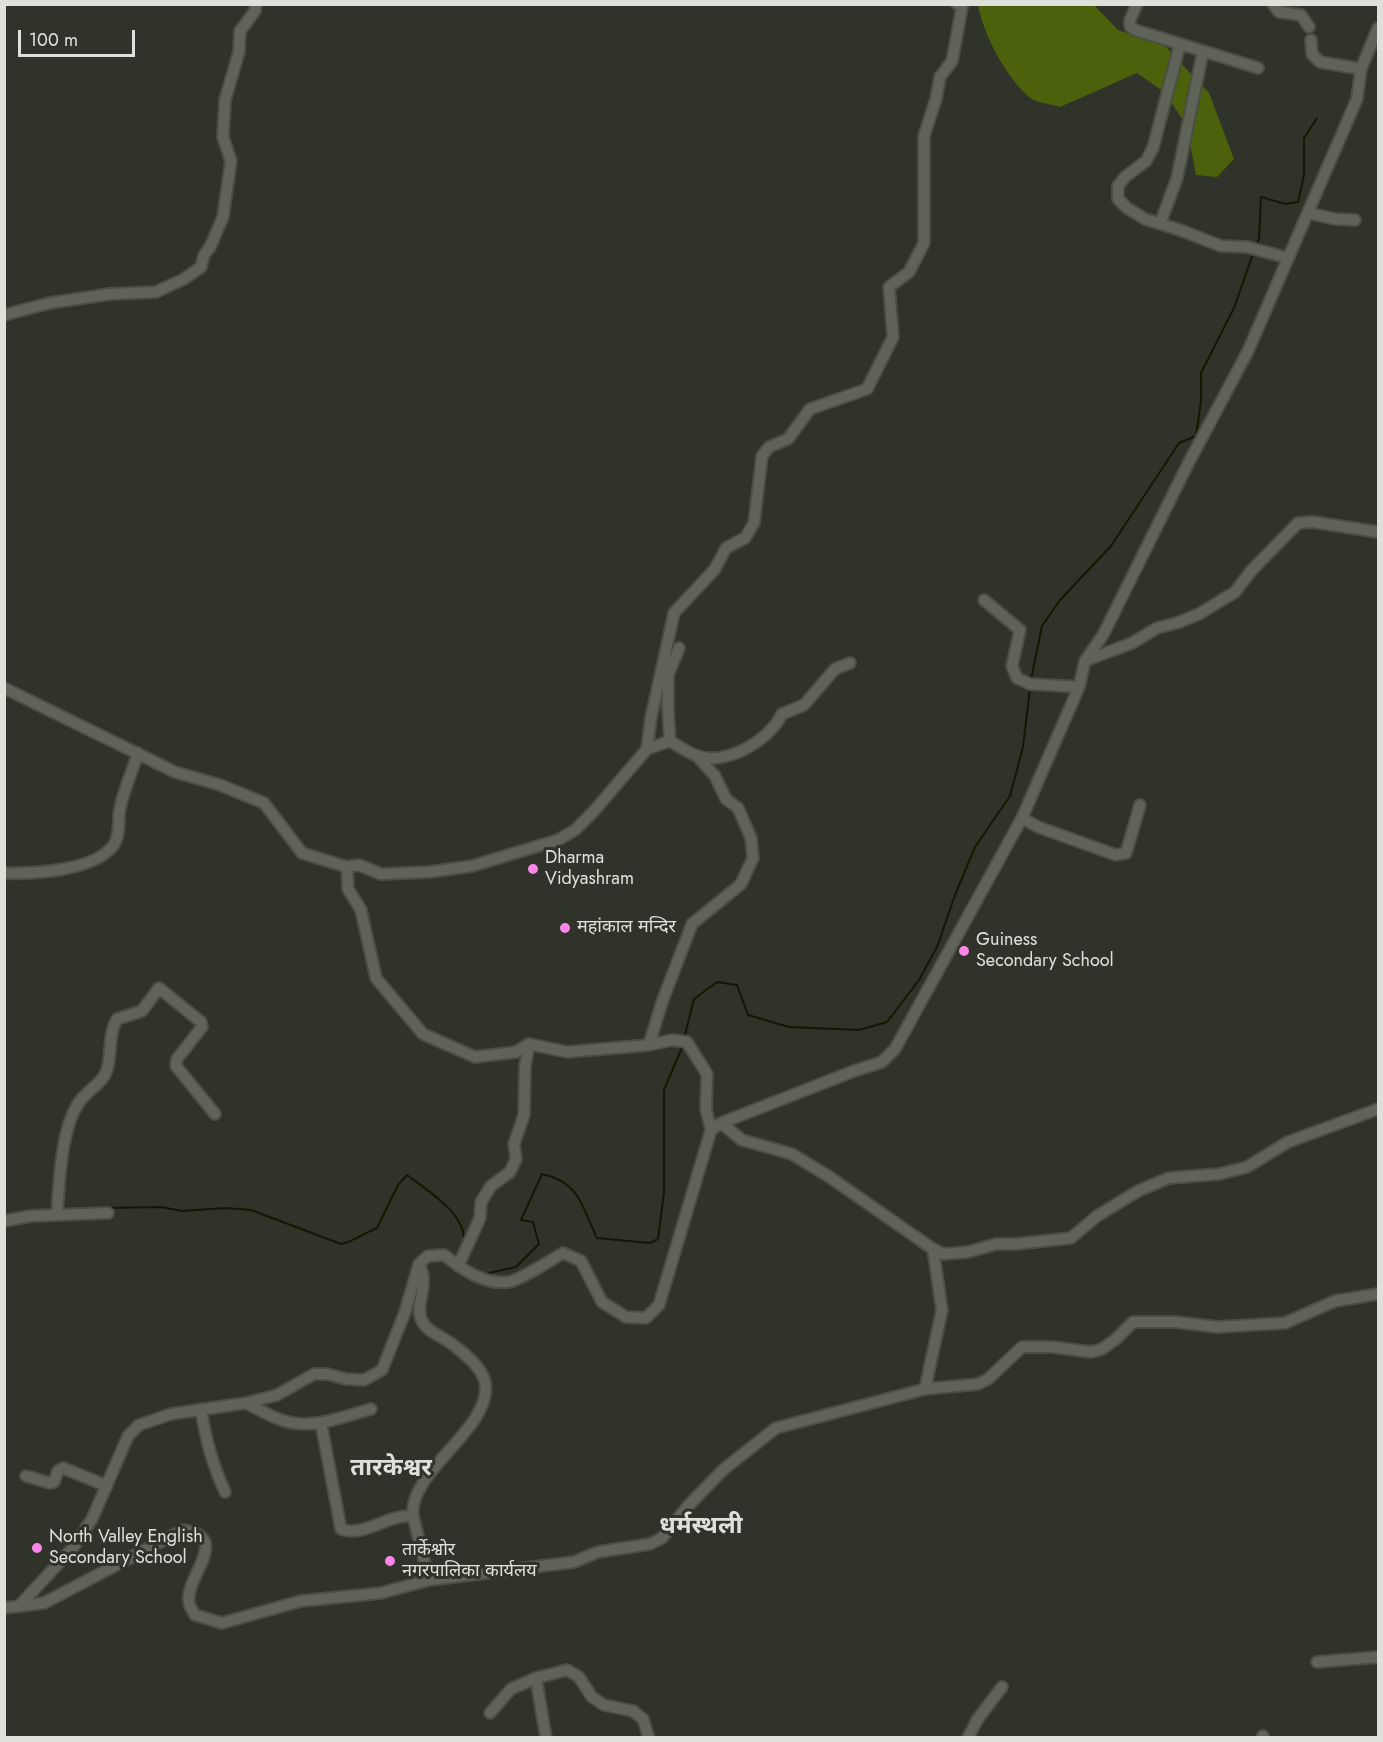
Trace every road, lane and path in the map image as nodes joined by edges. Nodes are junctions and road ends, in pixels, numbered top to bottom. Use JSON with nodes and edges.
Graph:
{"nodes":[{"id":1,"x":256,"y":4,"type":"edge"},
{"id":2,"x":957,"y":4,"type":"edge"},
{"id":3,"x":1137,"y":4,"type":"edge"},
{"id":4,"x":1273,"y":4,"type":"edge"},
{"id":5,"x":1309,"y":27,"type":"dead end"},
{"id":6,"x":1378,"y":28,"type":"edge"},
{"id":7,"x":1311,"y":40,"type":"dead end"},
{"id":8,"x":1180,"y":44,"type":"junction"},
{"id":9,"x":1203,"y":51,"type":"junction"},
{"id":10,"x":1378,"y":53,"type":"edge"},
{"id":11,"x":1366,"y":54,"type":"junction"},
{"id":12,"x":1258,"y":68,"type":"dead end"},
{"id":13,"x":1361,"y":69,"type":"junction"},
{"id":14,"x":1308,"y":213,"type":"junction"},
{"id":15,"x":1355,"y":220,"type":"dead end"},
{"id":16,"x":1160,"y":224,"type":"junction"},
{"id":17,"x":1288,"y":258,"type":"junction"},
{"id":18,"x":4,"y":315,"type":"edge"},
{"id":19,"x":1378,"y":532,"type":"edge"},
{"id":20,"x":984,"y":600,"type":"dead end"},
{"id":21,"x":679,"y":648,"type":"dead end"},
{"id":22,"x":1085,"y":661,"type":"junction"},
{"id":23,"x":850,"y":663,"type":"dead end"},
{"id":24,"x":1079,"y":687,"type":"junction"},
{"id":25,"x":4,"y":688,"type":"edge"},
{"id":26,"x":670,"y":741,"type":"junction"},
{"id":27,"x":647,"y":749,"type":"junction"},
{"id":28,"x":138,"y":753,"type":"junction"},
{"id":29,"x":697,"y":756,"type":"junction"},
{"id":30,"x":1140,"y":805,"type":"dead end"},
{"id":31,"x":1022,"y":818,"type":"junction"},
{"id":32,"x":347,"y":867,"type":"junction"},
{"id":33,"x":4,"y":873,"type":"edge"},
{"id":34,"x":529,"y":1044,"type":"junction"},
{"id":35,"x":649,"y":1045,"type":"junction"},
{"id":36,"x":1378,"y":1108,"type":"edge"},
{"id":37,"x":215,"y":1114,"type":"dead end"},
{"id":38,"x":721,"y":1123,"type":"junction"},
{"id":39,"x":711,"y":1130,"type":"junction"},
{"id":40,"x":108,"y":1213,"type":"dead end"},
{"id":41,"x":57,"y":1215,"type":"junction"},
{"id":42,"x":4,"y":1221,"type":"edge"},
{"id":43,"x":933,"y":1249,"type":"junction"},
{"id":44,"x":459,"y":1262,"type":"junction"},
{"id":45,"x":419,"y":1264,"type":"junction"},
{"id":46,"x":1378,"y":1293,"type":"edge"},
{"id":47,"x":925,"y":1389,"type":"junction"},
{"id":48,"x":246,"y":1402,"type":"junction"},
{"id":49,"x":201,"y":1409,"type":"junction"},
{"id":50,"x":371,"y":1409,"type":"dead end"},
{"id":51,"x":321,"y":1423,"type":"junction"},
{"id":52,"x":26,"y":1476,"type":"dead end"},
{"id":53,"x":107,"y":1486,"type":"junction"},
{"id":54,"x":225,"y":1492,"type":"dead end"},
{"id":55,"x":413,"y":1516,"type":"junction"},
{"id":56,"x":429,"y":1580,"type":"junction"},
{"id":57,"x":19,"y":1606,"type":"junction"},
{"id":58,"x":4,"y":1608,"type":"edge"},
{"id":59,"x":1378,"y":1657,"type":"edge"},
{"id":60,"x":1317,"y":1662,"type":"dead end"},
{"id":61,"x":536,"y":1678,"type":"junction"},
{"id":62,"x":1002,"y":1687,"type":"dead end"},
{"id":63,"x":490,"y":1713,"type":"dead end"},
{"id":64,"x":546,"y":1737,"type":"edge"},
{"id":65,"x":649,"y":1737,"type":"edge"},
{"id":66,"x":968,"y":1737,"type":"edge"}],
"edges":[{"from":1,"to":18,"type":"street"},
{"from":2,"to":27,"type":"street"},
{"from":3,"to":8,"type":"street"},
{"from":4,"to":5,"type":"street"},
{"from":6,"to":11,"type":"street"},
{"from":7,"to":13,"type":"street"},
{"from":8,"to":9,"type":"street"},
{"from":8,"to":16,"type":"street"},
{"from":9,"to":12,"type":"street"},
{"from":9,"to":16,"type":"street"},
{"from":10,"to":11,"type":"street"},
{"from":11,"to":13,"type":"street"},
{"from":13,"to":14,"type":"street"},
{"from":14,"to":15,"type":"street"},
{"from":14,"to":17,"type":"street"},
{"from":16,"to":17,"type":"street"},
{"from":17,"to":22,"type":"street"},
{"from":19,"to":22,"type":"street"},
{"from":20,"to":24,"type":"street"},
{"from":21,"to":26,"type":"street"},
{"from":22,"to":24,"type":"street"},
{"from":23,"to":29,"type":"street"},
{"from":24,"to":31,"type":"street"},
{"from":25,"to":28,"type":"street"},
{"from":26,"to":27,"type":"street"},
{"from":26,"to":29,"type":"street"},
{"from":27,"to":32,"type":"street"},
{"from":28,"to":32,"type":"street"},
{"from":28,"to":33,"type":"street"},
{"from":29,"to":35,"type":"street"},
{"from":30,"to":31,"type":"street"},
{"from":31,"to":38,"type":"street"},
{"from":32,"to":34,"type":"street"},
{"from":34,"to":35,"type":"street"},
{"from":34,"to":44,"type":"street"},
{"from":35,"to":39,"type":"street"},
{"from":36,"to":43,"type":"street"},
{"from":37,"to":41,"type":"street"},
{"from":38,"to":39,"type":"street"},
{"from":38,"to":43,"type":"street"},
{"from":39,"to":44,"type":"street"},
{"from":40,"to":41,"type":"street"},
{"from":41,"to":42,"type":"street"},
{"from":43,"to":47,"type":"street"},
{"from":44,"to":45,"type":"street"},
{"from":45,"to":48,"type":"street"},
{"from":45,"to":55,"type":"street"},
{"from":46,"to":47,"type":"street"},
{"from":47,"to":56,"type":"street"},
{"from":48,"to":49,"type":"street"},
{"from":48,"to":51,"type":"street"},
{"from":49,"to":53,"type":"street"},
{"from":49,"to":54,"type":"street"},
{"from":50,"to":51,"type":"street"},
{"from":51,"to":55,"type":"street"},
{"from":52,"to":53,"type":"street"},
{"from":53,"to":57,"type":"street"},
{"from":55,"to":56,"type":"street"},
{"from":56,"to":57,"type":"street"},
{"from":57,"to":58,"type":"street"},
{"from":59,"to":60,"type":"street"},
{"from":61,"to":63,"type":"street"},
{"from":61,"to":64,"type":"street"},
{"from":61,"to":65,"type":"street"},
{"from":62,"to":66,"type":"street"}]}
